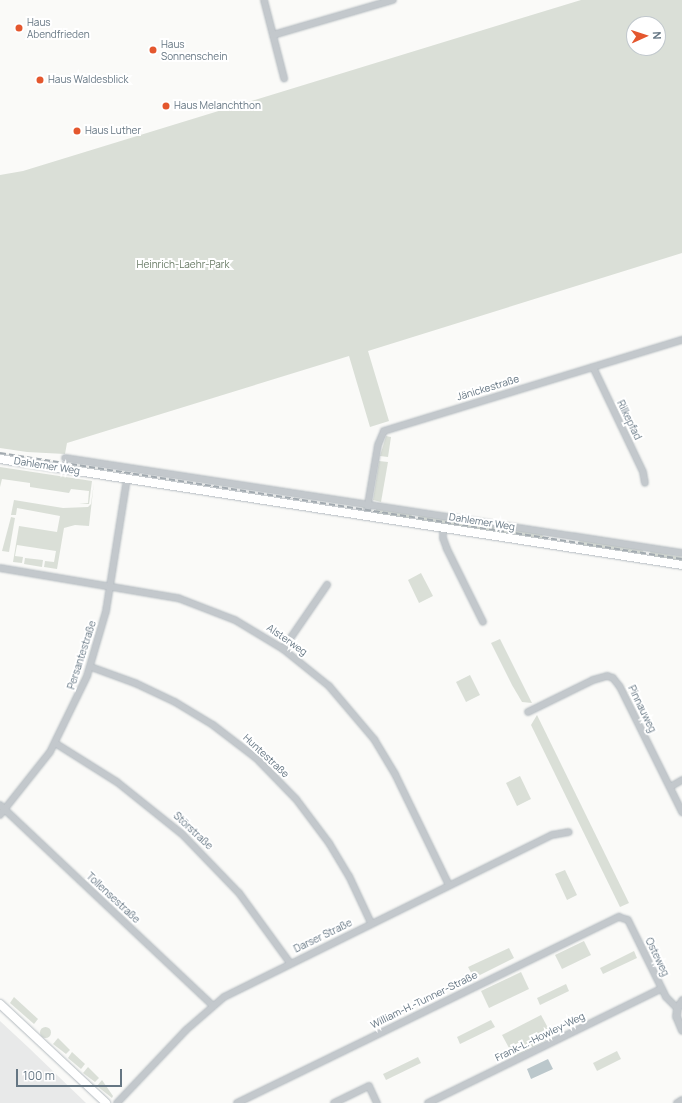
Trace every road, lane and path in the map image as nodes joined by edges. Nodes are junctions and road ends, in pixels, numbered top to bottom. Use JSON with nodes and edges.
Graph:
{"nodes":[{"id":1,"x":264,"y":0,"type":"edge"},
{"id":2,"x":392,"y":0,"type":"edge"},
{"id":3,"x":273,"y":35,"type":"junction"},
{"id":4,"x":284,"y":78,"type":"dead end"},
{"id":5,"x":682,"y":340,"type":"edge"},
{"id":6,"x":592,"y":367,"type":"junction"},
{"id":7,"x":0,"y":458,"type":"edge"},
{"id":8,"x":65,"y":458,"type":"dead end"},
{"id":9,"x":95,"y":462,"type":"junction"},
{"id":10,"x":148,"y":470,"type":"junction"},
{"id":11,"x":94,"y":474,"type":"junction"},
{"id":12,"x":127,"y":479,"type":"junction"},
{"id":13,"x":208,"y":479,"type":"junction"},
{"id":14,"x":146,"y":482,"type":"junction"},
{"id":15,"x":645,"y":483,"type":"dead end"},
{"id":16,"x":265,"y":487,"type":"junction"},
{"id":17,"x":277,"y":489,"type":"junction"},
{"id":18,"x":206,"y":491,"type":"junction"},
{"id":19,"x":298,"y":492,"type":"junction"},
{"id":20,"x":320,"y":496,"type":"junction"},
{"id":21,"x":336,"y":498,"type":"junction"},
{"id":22,"x":263,"y":500,"type":"junction"},
{"id":23,"x":275,"y":502,"type":"junction"},
{"id":24,"x":368,"y":504,"type":"junction"},
{"id":25,"x":296,"y":505,"type":"junction"},
{"id":26,"x":318,"y":508,"type":"junction"},
{"id":27,"x":334,"y":511,"type":"junction"},
{"id":28,"x":415,"y":512,"type":"junction"},
{"id":29,"x":366,"y":516,"type":"junction"},
{"id":30,"x":413,"y":523,"type":"junction"},
{"id":31,"x":443,"y":528,"type":"junction"},
{"id":32,"x":549,"y":532,"type":"junction"},
{"id":33,"x":576,"y":536,"type":"junction"},
{"id":34,"x":547,"y":544,"type":"junction"},
{"id":35,"x":648,"y":547,"type":"junction"},
{"id":36,"x":574,"y":548,"type":"junction"},
{"id":37,"x":682,"y":553,"type":"edge"},
{"id":38,"x":646,"y":559,"type":"junction"},
{"id":39,"x":682,"y":565,"type":"edge"},
{"id":40,"x":0,"y":568,"type":"edge"},
{"id":41,"x":110,"y":585,"type":"junction"},
{"id":42,"x":327,"y":585,"type":"dead end"},
{"id":43,"x":483,"y":622,"type":"dead end"},
{"id":44,"x":283,"y":648,"type":"junction"},
{"id":45,"x":90,"y":667,"type":"junction"},
{"id":46,"x":528,"y":712,"type":"dead end"},
{"id":47,"x":55,"y":743,"type":"junction"},
{"id":48,"x":682,"y":780,"type":"edge"},
{"id":49,"x":670,"y":787,"type":"junction"},
{"id":50,"x":2,"y":807,"type":"edge"},
{"id":51,"x":682,"y":812,"type":"edge"},
{"id":52,"x":0,"y":814,"type":"edge"},
{"id":53,"x":569,"y":832,"type":"dead end"},
{"id":54,"x":450,"y":885,"type":"junction"},
{"id":55,"x":621,"y":917,"type":"joint"},
{"id":56,"x":371,"y":924,"type":"junction"},
{"id":57,"x":290,"y":963,"type":"junction"},
{"id":58,"x":661,"y":989,"type":"junction"},
{"id":59,"x":682,"y":1000,"type":"edge"},
{"id":60,"x":0,"y":1004,"type":"edge"},
{"id":61,"x":212,"y":1005,"type":"junction"},
{"id":62,"x":676,"y":1008,"type":"junction"},
{"id":63,"x":682,"y":1030,"type":"edge"},
{"id":64,"x":682,"y":1100,"type":"edge"},
{"id":65,"x":106,"y":1103,"type":"edge"},
{"id":66,"x":117,"y":1103,"type":"edge"},
{"id":67,"x":237,"y":1103,"type":"edge"},
{"id":68,"x":334,"y":1103,"type":"edge"},
{"id":69,"x":378,"y":1103,"type":"edge"},
{"id":70,"x":428,"y":1103,"type":"edge"},
{"id":71,"x":677,"y":1103,"type":"edge"}],
"edges":[{"from":1,"to":3,"type":"street"},
{"from":2,"to":3,"type":"street"},
{"from":3,"to":4,"type":"street"},
{"from":5,"to":6,"type":"street","name":"Jänickestraße"},
{"from":6,"to":15,"type":"street","name":"Rilkepfad"},
{"from":6,"to":24,"type":"street","name":"Jänickestraße"},
{"from":7,"to":11,"type":"main road","name":"Dahlemer Weg"},
{"from":8,"to":9,"type":"street","name":"Dahlemer Weg"},
{"from":9,"to":10,"type":"street","name":"Dahlemer Weg"},
{"from":9,"to":11,"type":"street","name":"Dahlemer Weg"},
{"from":10,"to":13,"type":"street","name":"Dahlemer Weg"},
{"from":10,"to":14,"type":"street"},
{"from":11,"to":12,"type":"main road","name":"Dahlemer Weg"},
{"from":12,"to":14,"type":"main road","name":"Dahlemer Weg"},
{"from":12,"to":41,"type":"street","name":"Persantestraße"},
{"from":13,"to":16,"type":"street","name":"Dahlemer Weg"},
{"from":13,"to":18,"type":"street"},
{"from":14,"to":18,"type":"main road","name":"Dahlemer Weg"},
{"from":16,"to":17,"type":"street","name":"Dahlemer Weg"},
{"from":16,"to":22,"type":"street"},
{"from":17,"to":19,"type":"street","name":"Dahlemer Weg"},
{"from":17,"to":23,"type":"street"},
{"from":18,"to":22,"type":"main road","name":"Dahlemer Weg"},
{"from":19,"to":20,"type":"street","name":"Dahlemer Weg"},
{"from":19,"to":25,"type":"street"},
{"from":20,"to":21,"type":"street","name":"Dahlemer Weg"},
{"from":20,"to":26,"type":"street"},
{"from":21,"to":24,"type":"street","name":"Dahlemer Weg"},
{"from":21,"to":27,"type":"street"},
{"from":22,"to":23,"type":"main road","name":"Dahlemer Weg"},
{"from":23,"to":25,"type":"main road","name":"Dahlemer Weg"},
{"from":24,"to":28,"type":"street","name":"Dahlemer Weg"},
{"from":24,"to":29,"type":"street","name":"Jänickestraße"},
{"from":25,"to":26,"type":"main road","name":"Dahlemer Weg"},
{"from":26,"to":27,"type":"main road","name":"Dahlemer Weg"},
{"from":27,"to":29,"type":"main road","name":"Dahlemer Weg"},
{"from":28,"to":30,"type":"street"},
{"from":28,"to":32,"type":"street","name":"Dahlemer Weg"},
{"from":29,"to":30,"type":"main road","name":"Dahlemer Weg"},
{"from":30,"to":31,"type":"main road","name":"Dahlemer Weg"},
{"from":31,"to":34,"type":"main road","name":"Dahlemer Weg"},
{"from":31,"to":43,"type":"street"},
{"from":32,"to":33,"type":"street","name":"Dahlemer Weg"},
{"from":32,"to":34,"type":"street"},
{"from":33,"to":35,"type":"street","name":"Dahlemer Weg"},
{"from":33,"to":36,"type":"street"},
{"from":34,"to":36,"type":"main road","name":"Dahlemer Weg"},
{"from":35,"to":37,"type":"street","name":"Dahlemer Weg"},
{"from":35,"to":38,"type":"street"},
{"from":36,"to":38,"type":"main road","name":"Dahlemer Weg"},
{"from":38,"to":39,"type":"main road","name":"Dahlemer Weg"},
{"from":40,"to":41,"type":"street","name":"Alsterweg"},
{"from":41,"to":44,"type":"street","name":"Alsterweg"},
{"from":41,"to":45,"type":"street","name":"Persantestraße"},
{"from":42,"to":44,"type":"street"},
{"from":44,"to":54,"type":"street","name":"Alsterweg"},
{"from":45,"to":47,"type":"street","name":"Persantestraße"},
{"from":45,"to":56,"type":"street","name":"Huntestraße"},
{"from":46,"to":49,"type":"street","name":"Pinnauweg"},
{"from":47,"to":50,"type":"street","name":"Persantestraße"},
{"from":47,"to":57,"type":"street","name":"Störstraße"},
{"from":48,"to":49,"type":"street"},
{"from":49,"to":51,"type":"street","name":"Pinnauweg"},
{"from":50,"to":52,"type":"street","name":"Persantestraße"},
{"from":50,"to":61,"type":"street","name":"Tollensestraße"},
{"from":53,"to":54,"type":"street","name":"Darser Straße"},
{"from":54,"to":56,"type":"street","name":"Darser Straße"},
{"from":55,"to":58,"type":"street","name":"Osteweg"},
{"from":55,"to":67,"type":"street","name":"William-H.-Tunner-Straße"},
{"from":56,"to":57,"type":"street","name":"Darser Straße"},
{"from":57,"to":61,"type":"street","name":"Darser Straße"},
{"from":58,"to":62,"type":"street","name":"Osteweg"},
{"from":58,"to":70,"type":"street","name":"Frank-L.-Howley-Weg"},
{"from":59,"to":62,"type":"street"},
{"from":60,"to":65,"type":"main road"},
{"from":61,"to":66,"type":"street","name":"Darser Straße"},
{"from":62,"to":63,"type":"street","name":"Osteweg"},
{"from":64,"to":71,"type":"street"},
{"from":68,"to":69,"type":"street"}]}
